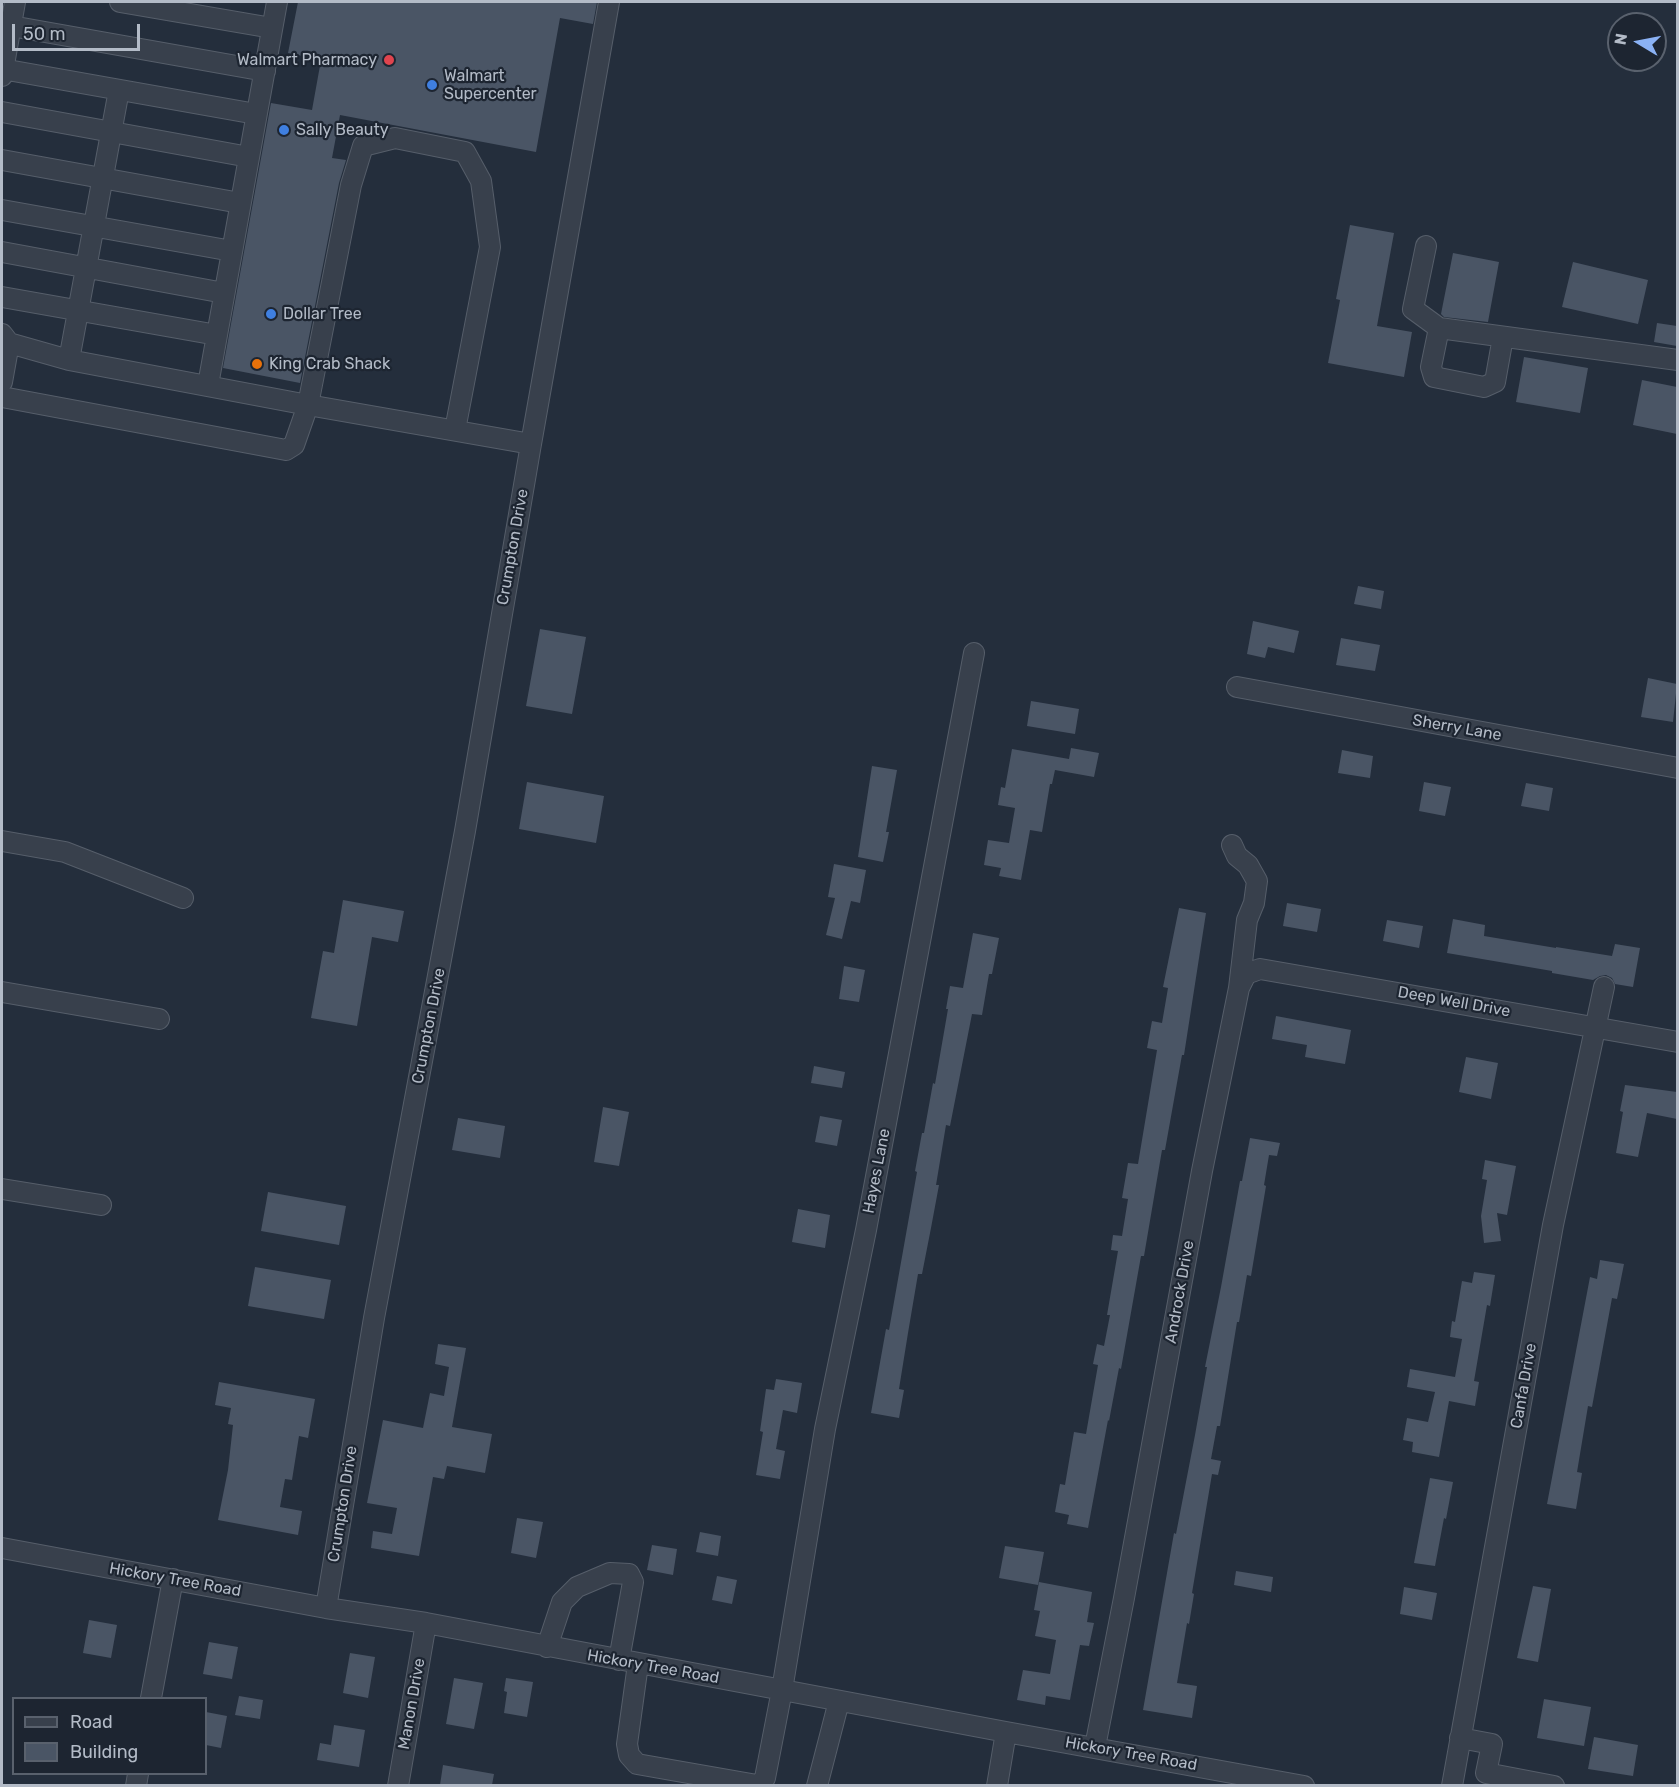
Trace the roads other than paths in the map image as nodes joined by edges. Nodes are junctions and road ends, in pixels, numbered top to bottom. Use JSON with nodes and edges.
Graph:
{"nodes":[{"id":1,"x":15,"y":2,"type":"edge"},
{"id":2,"x":120,"y":2,"type":"edge"},
{"id":3,"x":277,"y":2,"type":"edge"},
{"id":4,"x":609,"y":2,"type":"edge"},
{"id":5,"x":11,"y":26,"type":"junction"},
{"id":6,"x":272,"y":28,"type":"junction"},
{"id":7,"x":2,"y":71,"type":"edge"},
{"id":8,"x":265,"y":71,"type":"junction"},
{"id":9,"x":119,"y":90,"type":"junction"},
{"id":10,"x":2,"y":112,"type":"edge"},
{"id":11,"x":256,"y":114,"type":"junction"},
{"id":12,"x":111,"y":133,"type":"junction"},
{"id":13,"x":249,"y":157,"type":"junction"},
{"id":14,"x":2,"y":160,"type":"edge"},
{"id":15,"x":102,"y":179,"type":"junction"},
{"id":16,"x":240,"y":203,"type":"junction"},
{"id":17,"x":2,"y":210,"type":"edge"},
{"id":18,"x":93,"y":227,"type":"junction"},
{"id":19,"x":1426,"y":246,"type":"dead end"},
{"id":20,"x":232,"y":251,"type":"junction"},
{"id":21,"x":2,"y":252,"type":"edge"},
{"id":22,"x":86,"y":267,"type":"junction"},
{"id":23,"x":224,"y":293,"type":"junction"},
{"id":24,"x":2,"y":297,"type":"edge"},
{"id":25,"x":78,"y":310,"type":"junction"},
{"id":26,"x":1439,"y":328,"type":"junction"},
{"id":27,"x":217,"y":335,"type":"junction"},
{"id":28,"x":1503,"y":337,"type":"junction"},
{"id":29,"x":5,"y":339,"type":"edge"},
{"id":30,"x":69,"y":360,"type":"junction"},
{"id":31,"x":1677,"y":360,"type":"edge"},
{"id":32,"x":2,"y":382,"type":"edge"},
{"id":33,"x":208,"y":385,"type":"junction"},
{"id":34,"x":2,"y":397,"type":"edge"},
{"id":35,"x":308,"y":405,"type":"junction"},
{"id":36,"x":455,"y":430,"type":"junction"},
{"id":37,"x":531,"y":444,"type":"junction"},
{"id":38,"x":974,"y":653,"type":"dead end"},
{"id":39,"x":1237,"y":687,"type":"dead end"},
{"id":40,"x":1677,"y":768,"type":"edge"},
{"id":41,"x":2,"y":841,"type":"edge"},
{"id":42,"x":1232,"y":845,"type":"dead end"},
{"id":43,"x":183,"y":898,"type":"dead end"},
{"id":44,"x":1604,"y":987,"type":"dead end"},
{"id":45,"x":1239,"y":988,"type":"junction"},
{"id":46,"x":2,"y":992,"type":"edge"},
{"id":47,"x":159,"y":1019,"type":"dead end"},
{"id":48,"x":1594,"y":1026,"type":"junction"},
{"id":49,"x":1677,"y":1042,"type":"edge"},
{"id":50,"x":2,"y":1189,"type":"edge"},
{"id":51,"x":101,"y":1205,"type":"dead end"},
{"id":52,"x":2,"y":1548,"type":"edge"},
{"id":53,"x":173,"y":1579,"type":"junction"},
{"id":54,"x":326,"y":1608,"type":"junction"},
{"id":55,"x":426,"y":1623,"type":"junction"},
{"id":56,"x":547,"y":1647,"type":"junction"},
{"id":57,"x":628,"y":1662,"type":"junction"},
{"id":58,"x":782,"y":1690,"type":"junction"},
{"id":59,"x":151,"y":1697,"type":"edge"},
{"id":60,"x":839,"y":1701,"type":"junction"},
{"id":61,"x":1006,"y":1732,"type":"junction"},
{"id":62,"x":1460,"y":1738,"type":"junction"},
{"id":63,"x":1095,"y":1747,"type":"junction"},
{"id":64,"x":398,"y":1785,"type":"edge"},
{"id":65,"x":758,"y":1785,"type":"edge"},
{"id":66,"x":817,"y":1785,"type":"edge"},
{"id":67,"x":997,"y":1785,"type":"edge"},
{"id":68,"x":1305,"y":1785,"type":"edge"},
{"id":69,"x":1452,"y":1785,"type":"edge"},
{"id":70,"x":1544,"y":1785,"type":"edge"}],
"edges":[{"from":1,"to":5,"type":"street"},
{"from":2,"to":6,"type":"street"},
{"from":3,"to":6,"type":"street"},
{"from":4,"to":37,"type":"street","name":"Crumpton Drive"},
{"from":5,"to":7,"type":"street"},
{"from":5,"to":8,"type":"street"},
{"from":6,"to":8,"type":"street"},
{"from":7,"to":9,"type":"street"},
{"from":8,"to":11,"type":"street"},
{"from":9,"to":11,"type":"street"},
{"from":9,"to":12,"type":"street"},
{"from":10,"to":12,"type":"street"},
{"from":11,"to":13,"type":"street"},
{"from":12,"to":13,"type":"street"},
{"from":12,"to":15,"type":"street"},
{"from":13,"to":16,"type":"street"},
{"from":14,"to":15,"type":"street"},
{"from":15,"to":16,"type":"street"},
{"from":15,"to":18,"type":"street"},
{"from":16,"to":20,"type":"street"},
{"from":17,"to":18,"type":"street"},
{"from":18,"to":20,"type":"street"},
{"from":18,"to":22,"type":"street"},
{"from":19,"to":26,"type":"street"},
{"from":20,"to":23,"type":"street"},
{"from":21,"to":22,"type":"street"},
{"from":22,"to":23,"type":"street"},
{"from":22,"to":25,"type":"street"},
{"from":23,"to":27,"type":"street"},
{"from":24,"to":25,"type":"street"},
{"from":25,"to":27,"type":"street"},
{"from":25,"to":30,"type":"street"},
{"from":26,"to":28,"type":"street"},
{"from":26,"to":28,"type":"street"},
{"from":27,"to":33,"type":"street"},
{"from":28,"to":31,"type":"street"},
{"from":29,"to":30,"type":"street"},
{"from":29,"to":32,"type":"street"},
{"from":30,"to":33,"type":"street"},
{"from":33,"to":35,"type":"street"},
{"from":34,"to":35,"type":"street"},
{"from":35,"to":36,"type":"street"},
{"from":35,"to":36,"type":"street"},
{"from":36,"to":37,"type":"street"},
{"from":37,"to":54,"type":"street","name":"Crumpton Drive"},
{"from":38,"to":58,"type":"street","name":"Hayes Lane"},
{"from":39,"to":40,"type":"street","name":"Sherry Lane"},
{"from":41,"to":43,"type":"street"},
{"from":42,"to":45,"type":"street","name":"Androck Drive"},
{"from":44,"to":48,"type":"street","name":"Canfa Drive"},
{"from":45,"to":48,"type":"street","name":"Deep Well Drive"},
{"from":45,"to":63,"type":"street","name":"Androck Drive"},
{"from":46,"to":47,"type":"street"},
{"from":48,"to":49,"type":"street","name":"Deep Well Drive"},
{"from":48,"to":62,"type":"street","name":"Canfa Drive"},
{"from":50,"to":51,"type":"street"},
{"from":52,"to":53,"type":"street","name":"Hickory Tree Road"},
{"from":53,"to":54,"type":"street","name":"Hickory Tree Road"},
{"from":53,"to":59,"type":"street"},
{"from":54,"to":55,"type":"street","name":"Hickory Tree Road"},
{"from":55,"to":56,"type":"street","name":"Hickory Tree Road"},
{"from":55,"to":64,"type":"street","name":"Manon Drive"},
{"from":56,"to":57,"type":"street","name":"Hickory Tree Road"},
{"from":56,"to":57,"type":"street"},
{"from":57,"to":58,"type":"street","name":"Hickory Tree Road"},
{"from":57,"to":65,"type":"street"},
{"from":58,"to":60,"type":"street","name":"Hickory Tree Road"},
{"from":58,"to":65,"type":"street","name":"Hayes Lane"},
{"from":60,"to":61,"type":"street","name":"Hickory Tree Road"},
{"from":60,"to":66,"type":"street"},
{"from":61,"to":63,"type":"street","name":"Hickory Tree Road"},
{"from":61,"to":67,"type":"street"},
{"from":62,"to":69,"type":"street","name":"Canfa Drive"},
{"from":62,"to":70,"type":"street"},
{"from":63,"to":68,"type":"street","name":"Hickory Tree Road"}]}
